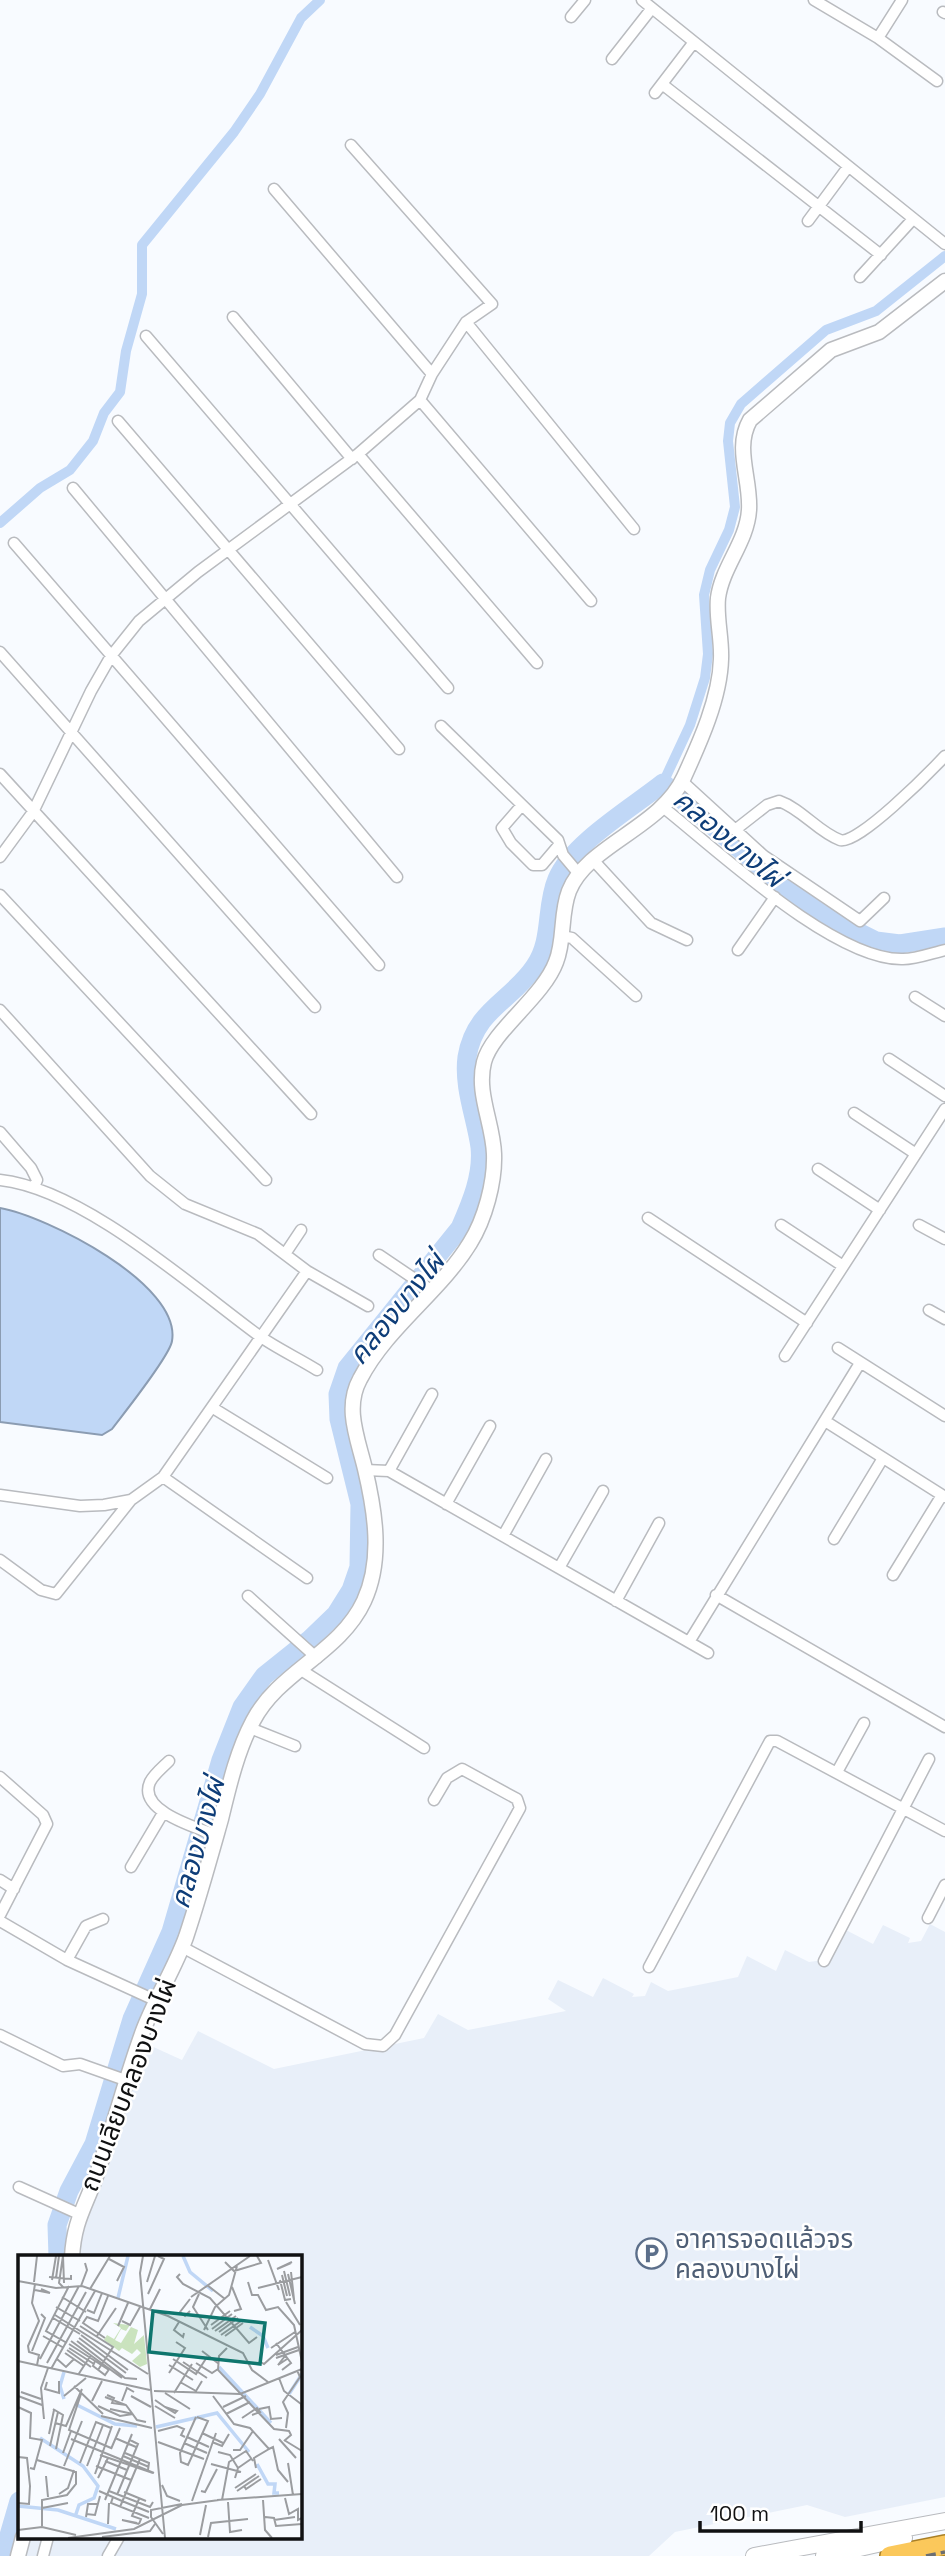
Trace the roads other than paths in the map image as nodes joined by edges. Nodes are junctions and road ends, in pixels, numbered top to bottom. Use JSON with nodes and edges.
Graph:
{"nodes":[{"id":1,"x":642,"y":0,"type":"edge"},
{"id":2,"x":814,"y":0,"type":"edge"},
{"id":3,"x":902,"y":0,"type":"edge"},
{"id":4,"x":580,"y":2,"type":"edge"},
{"id":5,"x":652,"y":8,"type":"junction"},
{"id":6,"x":571,"y":18,"type":"dead end"},
{"id":7,"x":878,"y":38,"type":"junction"},
{"id":8,"x":694,"y":42,"type":"junction"},
{"id":9,"x":612,"y":59,"type":"dead end"},
{"id":10,"x":937,"y":81,"type":"dead end"},
{"id":11,"x":351,"y":145,"type":"dead end"},
{"id":12,"x":848,"y":167,"type":"junction"},
{"id":13,"x":274,"y":189,"type":"dead end"},
{"id":14,"x":820,"y":206,"type":"junction"},
{"id":15,"x":913,"y":219,"type":"junction"},
{"id":16,"x":808,"y":221,"type":"dead end"},
{"id":17,"x":944,"y":243,"type":"edge"},
{"id":18,"x":881,"y":255,"type":"junction"},
{"id":19,"x":860,"y":277,"type":"dead end"},
{"id":20,"x":945,"y":281,"type":"edge"},
{"id":21,"x":233,"y":317,"type":"dead end"},
{"id":22,"x":466,"y":322,"type":"junction"},
{"id":23,"x":146,"y":337,"type":"dead end"},
{"id":24,"x":432,"y":374,"type":"junction"},
{"id":25,"x":420,"y":400,"type":"junction"},
{"id":26,"x":118,"y":421,"type":"dead end"},
{"id":27,"x":355,"y":456,"type":"junction"},
{"id":28,"x":73,"y":488,"type":"dead end"},
{"id":29,"x":290,"y":504,"type":"junction"},
{"id":30,"x":634,"y":529,"type":"dead end"},
{"id":31,"x":14,"y":543,"type":"dead end"},
{"id":32,"x":228,"y":550,"type":"junction"},
{"id":33,"x":165,"y":599,"type":"junction"},
{"id":34,"x":591,"y":601,"type":"dead end"},
{"id":35,"x":0,"y":652,"type":"edge"},
{"id":36,"x":111,"y":656,"type":"junction"},
{"id":37,"x":537,"y":663,"type":"dead end"},
{"id":38,"x":448,"y":688,"type":"dead end"},
{"id":39,"x":441,"y":726,"type":"dead end"},
{"id":40,"x":72,"y":733,"type":"junction"},
{"id":41,"x":398,"y":750,"type":"dead end"},
{"id":42,"x":945,"y":756,"type":"edge"},
{"id":43,"x":0,"y":774,"type":"edge"},
{"id":44,"x":681,"y":784,"type":"junction"},
{"id":45,"x":666,"y":804,"type":"junction"},
{"id":46,"x":522,"y":805,"type":"junction"},
{"id":47,"x":33,"y":812,"type":"junction"},
{"id":48,"x":735,"y":830,"type":"junction"},
{"id":49,"x":561,"y":850,"type":"junction"},
{"id":50,"x":0,"y":857,"type":"edge"},
{"id":51,"x":594,"y":861,"type":"junction"},
{"id":52,"x":574,"y":870,"type":"junction"},
{"id":53,"x":397,"y":877,"type":"dead end"},
{"id":54,"x":0,"y":895,"type":"edge"},
{"id":55,"x":775,"y":897,"type":"junction"},
{"id":56,"x":884,"y":898,"type":"dead end"},
{"id":57,"x":562,"y":936,"type":"junction"},
{"id":58,"x":687,"y":940,"type":"dead end"},
{"id":59,"x":738,"y":950,"type":"dead end"},
{"id":60,"x":945,"y":950,"type":"edge"},
{"id":61,"x":379,"y":965,"type":"dead end"},
{"id":62,"x":636,"y":996,"type":"dead end"},
{"id":63,"x":915,"y":996,"type":"dead end"},
{"id":64,"x":315,"y":1007,"type":"dead end"},
{"id":65,"x":0,"y":1010,"type":"edge"},
{"id":66,"x":945,"y":1016,"type":"edge"},
{"id":67,"x":889,"y":1059,"type":"dead end"},
{"id":68,"x":945,"y":1096,"type":"edge"},
{"id":69,"x":945,"y":1110,"type":"edge"},
{"id":70,"x":854,"y":1113,"type":"dead end"},
{"id":71,"x":311,"y":1114,"type":"dead end"},
{"id":72,"x":0,"y":1132,"type":"edge"},
{"id":73,"x":916,"y":1154,"type":"junction"},
{"id":74,"x":818,"y":1169,"type":"dead end"},
{"id":75,"x":0,"y":1180,"type":"edge"},
{"id":76,"x":267,"y":1180,"type":"dead end"},
{"id":77,"x":34,"y":1187,"type":"junction"},
{"id":78,"x":880,"y":1210,"type":"junction"},
{"id":79,"x":649,"y":1218,"type":"dead end"},
{"id":80,"x":781,"y":1225,"type":"dead end"},
{"id":81,"x":919,"y":1225,"type":"dead end"},
{"id":82,"x":301,"y":1230,"type":"dead end"},
{"id":83,"x":945,"y":1238,"type":"edge"},
{"id":84,"x":285,"y":1254,"type":"junction"},
{"id":85,"x":379,"y":1255,"type":"dead end"},
{"id":86,"x":843,"y":1266,"type":"junction"},
{"id":87,"x":307,"y":1271,"type":"junction"},
{"id":88,"x":429,"y":1289,"type":"junction"},
{"id":89,"x":368,"y":1306,"type":"dead end"},
{"id":90,"x":929,"y":1310,"type":"dead end"},
{"id":91,"x":945,"y":1319,"type":"edge"},
{"id":92,"x":807,"y":1323,"type":"junction"},
{"id":93,"x":261,"y":1337,"type":"junction"},
{"id":94,"x":838,"y":1348,"type":"dead end"},
{"id":95,"x":785,"y":1356,"type":"dead end"},
{"id":96,"x":860,"y":1363,"type":"junction"},
{"id":97,"x":317,"y":1370,"type":"dead end"},
{"id":98,"x":432,"y":1394,"type":"dead end"},
{"id":99,"x":213,"y":1408,"type":"junction"},
{"id":100,"x":945,"y":1416,"type":"edge"},
{"id":101,"x":825,"y":1421,"type":"junction"},
{"id":102,"x":490,"y":1426,"type":"dead end"},
{"id":103,"x":883,"y":1458,"type":"junction"},
{"id":104,"x":546,"y":1459,"type":"dead end"},
{"id":105,"x":365,"y":1470,"type":"junction"},
{"id":106,"x":389,"y":1471,"type":"junction"},
{"id":107,"x":163,"y":1477,"type":"junction"},
{"id":108,"x":327,"y":1478,"type":"dead end"},
{"id":109,"x":603,"y":1491,"type":"dead end"},
{"id":110,"x":0,"y":1495,"type":"edge"},
{"id":111,"x":943,"y":1496,"type":"edge"},
{"id":112,"x":131,"y":1500,"type":"junction"},
{"id":113,"x":446,"y":1504,"type":"junction"},
{"id":114,"x":659,"y":1524,"type":"dead end"},
{"id":115,"x":503,"y":1536,"type":"junction"},
{"id":116,"x":834,"y":1539,"type":"dead end"},
{"id":117,"x":0,"y":1560,"type":"edge"},
{"id":118,"x":559,"y":1568,"type":"junction"},
{"id":119,"x":893,"y":1575,"type":"dead end"},
{"id":120,"x":307,"y":1577,"type":"dead end"},
{"id":121,"x":716,"y":1595,"type":"junction"},
{"id":122,"x":247,"y":1596,"type":"dead end"},
{"id":123,"x":616,"y":1601,"type":"junction"},
{"id":124,"x":689,"y":1642,"type":"junction"},
{"id":125,"x":708,"y":1653,"type":"dead end"},
{"id":126,"x":315,"y":1656,"type":"junction"},
{"id":127,"x":302,"y":1670,"type":"junction"},
{"id":128,"x":864,"y":1723,"type":"dead end"},
{"id":129,"x":945,"y":1727,"type":"edge"},
{"id":130,"x":250,"y":1728,"type":"junction"},
{"id":131,"x":295,"y":1746,"type":"dead end"},
{"id":132,"x":424,"y":1748,"type":"dead end"},
{"id":133,"x":929,"y":1759,"type":"dead end"},
{"id":134,"x":169,"y":1761,"type":"dead end"},
{"id":135,"x":836,"y":1772,"type":"junction"},
{"id":136,"x":0,"y":1777,"type":"edge"},
{"id":137,"x":434,"y":1800,"type":"dead end"},
{"id":138,"x":901,"y":1808,"type":"junction"},
{"id":139,"x":163,"y":1813,"type":"junction"},
{"id":140,"x":945,"y":1831,"type":"edge"},
{"id":141,"x":213,"y":1834,"type":"junction"},
{"id":142,"x":131,"y":1867,"type":"dead end"},
{"id":143,"x":0,"y":1880,"type":"edge"},
{"id":144,"x":945,"y":1885,"type":"edge"},
{"id":145,"x":14,"y":1889,"type":"junction"},
{"id":146,"x":0,"y":1915,"type":"edge"},
{"id":147,"x":928,"y":1918,"type":"dead end"},
{"id":148,"x":103,"y":1919,"type":"dead end"},
{"id":149,"x":0,"y":1921,"type":"edge"},
{"id":150,"x":182,"y":1947,"type":"junction"},
{"id":151,"x":67,"y":1959,"type":"junction"},
{"id":152,"x":824,"y":1961,"type":"dead end"},
{"id":153,"x":649,"y":1967,"type":"dead end"},
{"id":154,"x":153,"y":2000,"type":"junction"},
{"id":155,"x":0,"y":2035,"type":"edge"},
{"id":156,"x":125,"y":2080,"type":"junction"},
{"id":157,"x":19,"y":2187,"type":"dead end"},
{"id":158,"x":75,"y":2212,"type":"junction"},
{"id":159,"x":72,"y":2255,"type":"edge"},
{"id":160,"x":945,"y":2521,"type":"edge"},
{"id":161,"x":945,"y":2527,"type":"edge"},
{"id":162,"x":23,"y":2538,"type":"edge"},
{"id":163,"x":48,"y":2538,"type":"edge"},
{"id":164,"x":118,"y":2538,"type":"edge"},
{"id":165,"x":945,"y":2545,"type":"edge"},
{"id":166,"x":18,"y":2556,"type":"edge"},
{"id":167,"x":43,"y":2556,"type":"edge"},
{"id":168,"x":108,"y":2556,"type":"edge"},
{"id":169,"x":754,"y":2556,"type":"edge"},
{"id":170,"x":824,"y":2556,"type":"edge"},
{"id":171,"x":890,"y":2556,"type":"edge"}],
"edges":[{"from":1,"to":5,"type":"street"},
{"from":2,"to":7,"type":"street"},
{"from":3,"to":7,"type":"street"},
{"from":4,"to":6,"type":"street"},
{"from":5,"to":8,"type":"street"},
{"from":5,"to":9,"type":"street"},
{"from":7,"to":10,"type":"street"},
{"from":8,"to":12,"type":"street"},
{"from":8,"to":14,"type":"street"},
{"from":11,"to":22,"type":"street"},
{"from":12,"to":14,"type":"street"},
{"from":12,"to":15,"type":"street"},
{"from":13,"to":24,"type":"street"},
{"from":14,"to":16,"type":"street"},
{"from":14,"to":18,"type":"street"},
{"from":15,"to":17,"type":"street"},
{"from":15,"to":18,"type":"street"},
{"from":18,"to":19,"type":"street"},
{"from":20,"to":44,"type":"street","name":"ถนนเลียบคลองบางไผ่"},
{"from":21,"to":27,"type":"street"},
{"from":22,"to":24,"type":"street"},
{"from":22,"to":30,"type":"street"},
{"from":23,"to":29,"type":"street"},
{"from":24,"to":25,"type":"street"},
{"from":25,"to":27,"type":"street"},
{"from":25,"to":34,"type":"street"},
{"from":26,"to":32,"type":"street"},
{"from":27,"to":29,"type":"street"},
{"from":27,"to":37,"type":"street"},
{"from":28,"to":33,"type":"street"},
{"from":29,"to":32,"type":"street"},
{"from":29,"to":38,"type":"street"},
{"from":31,"to":36,"type":"street"},
{"from":32,"to":33,"type":"street"},
{"from":32,"to":41,"type":"street"},
{"from":33,"to":36,"type":"street"},
{"from":33,"to":53,"type":"street"},
{"from":35,"to":40,"type":"street"},
{"from":36,"to":40,"type":"street"},
{"from":36,"to":61,"type":"street"},
{"from":39,"to":46,"type":"street"},
{"from":40,"to":47,"type":"street"},
{"from":40,"to":64,"type":"street"},
{"from":42,"to":48,"type":"street"},
{"from":43,"to":47,"type":"street"},
{"from":44,"to":45,"type":"street","name":"ถนนเลียบคลองบางไผ่"},
{"from":44,"to":48,"type":"street"},
{"from":45,"to":51,"type":"street","name":"ถนนเลียบคลองบางไผ่"},
{"from":45,"to":55,"type":"street"},
{"from":46,"to":49,"type":"street"},
{"from":46,"to":49,"type":"street"},
{"from":47,"to":50,"type":"street"},
{"from":47,"to":71,"type":"street"},
{"from":48,"to":56,"type":"street"},
{"from":49,"to":52,"type":"street"},
{"from":51,"to":52,"type":"street","name":"ถนนเลียบคลองบางไผ่"},
{"from":51,"to":58,"type":"street"},
{"from":52,"to":57,"type":"street","name":"ถนนเลียบคลองบางไผ่"},
{"from":54,"to":76,"type":"street"},
{"from":55,"to":59,"type":"street"},
{"from":55,"to":60,"type":"street"},
{"from":57,"to":62,"type":"street"},
{"from":57,"to":88,"type":"street","name":"ถนนเลียบคลองบางไผ่"},
{"from":63,"to":66,"type":"street"},
{"from":65,"to":84,"type":"street"},
{"from":67,"to":68,"type":"street"},
{"from":69,"to":73,"type":"street"},
{"from":70,"to":73,"type":"street"},
{"from":72,"to":77,"type":"street"},
{"from":73,"to":78,"type":"street"},
{"from":74,"to":78,"type":"street"},
{"from":75,"to":77,"type":"street"},
{"from":77,"to":93,"type":"street"},
{"from":78,"to":86,"type":"street"},
{"from":79,"to":92,"type":"street"},
{"from":80,"to":86,"type":"street"},
{"from":81,"to":83,"type":"street"},
{"from":82,"to":84,"type":"street"},
{"from":84,"to":87,"type":"street"},
{"from":85,"to":88,"type":"street"},
{"from":86,"to":92,"type":"street"},
{"from":87,"to":89,"type":"street"},
{"from":87,"to":93,"type":"street"},
{"from":88,"to":105,"type":"street","name":"ถนนเลียบคลองบางไผ่"},
{"from":90,"to":91,"type":"street"},
{"from":92,"to":95,"type":"street"},
{"from":93,"to":97,"type":"street"},
{"from":93,"to":99,"type":"street"},
{"from":94,"to":96,"type":"street"},
{"from":96,"to":100,"type":"street"},
{"from":96,"to":101,"type":"street"},
{"from":98,"to":106,"type":"street"},
{"from":99,"to":107,"type":"street"},
{"from":99,"to":108,"type":"street"},
{"from":101,"to":103,"type":"street"},
{"from":101,"to":121,"type":"street"},
{"from":102,"to":113,"type":"street"},
{"from":103,"to":111,"type":"street"},
{"from":103,"to":116,"type":"street"},
{"from":104,"to":115,"type":"street"},
{"from":105,"to":106,"type":"street"},
{"from":105,"to":126,"type":"street","name":"ถนนเลียบคลองบางไผ่"},
{"from":106,"to":113,"type":"street"},
{"from":107,"to":112,"type":"street"},
{"from":107,"to":120,"type":"street"},
{"from":109,"to":118,"type":"street"},
{"from":110,"to":112,"type":"street"},
{"from":111,"to":119,"type":"street"},
{"from":112,"to":117,"type":"street"},
{"from":113,"to":115,"type":"street"},
{"from":114,"to":123,"type":"street"},
{"from":115,"to":118,"type":"street"},
{"from":118,"to":123,"type":"street"},
{"from":121,"to":124,"type":"street"},
{"from":121,"to":129,"type":"street"},
{"from":122,"to":126,"type":"street"},
{"from":123,"to":124,"type":"street"},
{"from":124,"to":125,"type":"street"},
{"from":126,"to":127,"type":"street","name":"ถนนเลียบคลองบางไผ่"},
{"from":127,"to":130,"type":"street","name":"ถนนเลียบคลองบางไผ่"},
{"from":127,"to":132,"type":"street"},
{"from":128,"to":135,"type":"street"},
{"from":130,"to":131,"type":"street"},
{"from":130,"to":141,"type":"street","name":"ถนนเลียบคลองบางไผ่"},
{"from":133,"to":138,"type":"street"},
{"from":134,"to":139,"type":"street"},
{"from":135,"to":138,"type":"street"},
{"from":135,"to":153,"type":"street"},
{"from":136,"to":145,"type":"street"},
{"from":137,"to":150,"type":"street"},
{"from":138,"to":140,"type":"street"},
{"from":138,"to":152,"type":"street"},
{"from":139,"to":141,"type":"street"},
{"from":139,"to":142,"type":"street"},
{"from":141,"to":150,"type":"street","name":"ถนนเลียบคลองบางไผ่"},
{"from":143,"to":145,"type":"street"},
{"from":144,"to":147,"type":"street"},
{"from":145,"to":146,"type":"street"},
{"from":148,"to":151,"type":"street"},
{"from":149,"to":151,"type":"street"},
{"from":150,"to":154,"type":"street","name":"ถนนเลียบคลองบางไผ่"},
{"from":151,"to":154,"type":"street"},
{"from":154,"to":156,"type":"street","name":"ถนนเลียบคลองบางไผ่"},
{"from":155,"to":156,"type":"street"},
{"from":156,"to":158,"type":"street","name":"ถนนเลียบคลองบางไผ่"},
{"from":157,"to":158,"type":"street"},
{"from":158,"to":159,"type":"street","name":"ถนนเลียบคลองบางไผ่"},
{"from":160,"to":169,"type":"main road"},
{"from":161,"to":170,"type":"main road"},
{"from":162,"to":166,"type":"street"},
{"from":163,"to":167,"type":"street"},
{"from":164,"to":168,"type":"street"},
{"from":165,"to":171,"type":"highway"}]}
